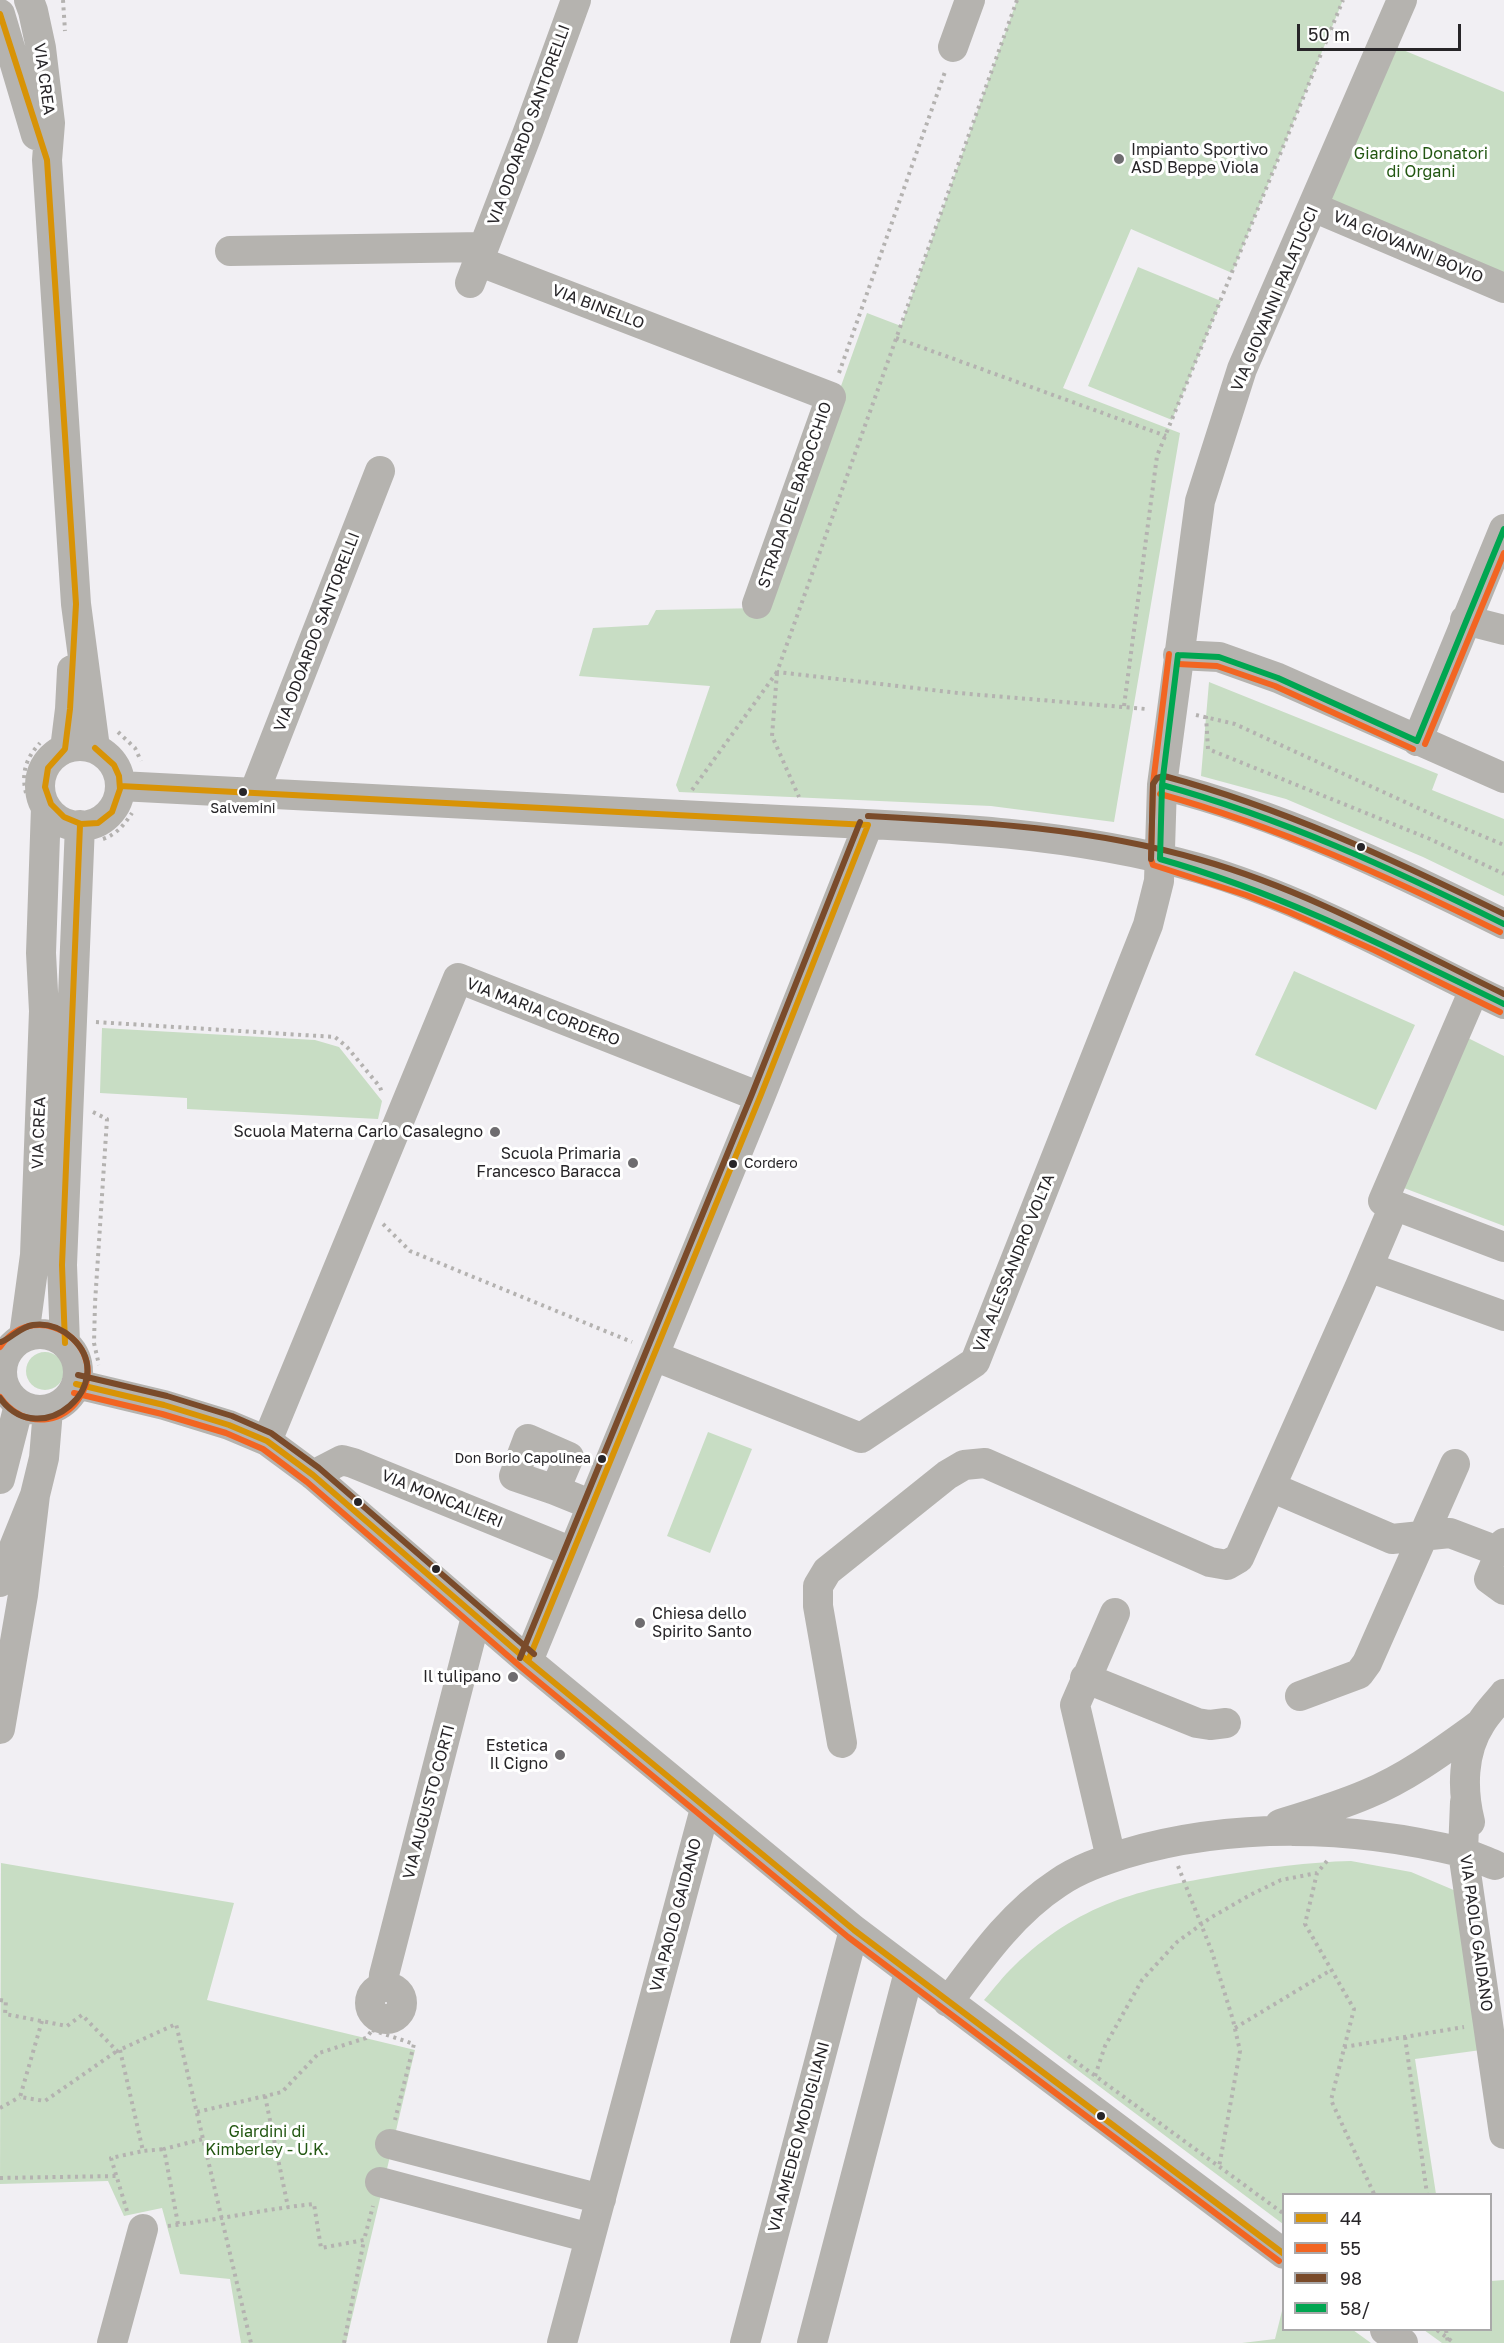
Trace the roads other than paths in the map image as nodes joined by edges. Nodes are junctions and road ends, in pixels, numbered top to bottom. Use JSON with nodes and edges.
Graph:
{"nodes":[{"id":1,"x":29,"y":0,"type":"edge"},
{"id":2,"x":970,"y":0,"type":"edge"},
{"id":3,"x":1402,"y":0,"type":"edge"},
{"id":4,"x":575,"y":2,"type":"edge"},
{"id":5,"x":0,"y":14,"type":"edge"},
{"id":6,"x":953,"y":47,"type":"road end"},
{"id":7,"x":47,"y":160,"type":"junction"},
{"id":8,"x":1313,"y":207,"type":"junction"},
{"id":9,"x":230,"y":251,"type":"dead end"},
{"id":10,"x":477,"y":264,"type":"junction"},
{"id":11,"x":1504,"y":288,"type":"edge"},
{"id":12,"x":718,"y":353,"type":"joint"},
{"id":13,"x":380,"y":471,"type":"dead end"},
{"id":14,"x":1504,"y":529,"type":"edge"},
{"id":15,"x":76,"y":604,"type":"junction"},
{"id":16,"x":757,"y":604,"type":"dead end"},
{"id":17,"x":1465,"y":620,"type":"junction"},
{"id":18,"x":1504,"y":630,"type":"edge"},
{"id":19,"x":1178,"y":655,"type":"junction"},
{"id":20,"x":1417,"y":741,"type":"junction"},
{"id":21,"x":95,"y":748,"type":"junction"},
{"id":22,"x":65,"y":749,"type":"junction"},
{"id":23,"x":1504,"y":778,"type":"edge"},
{"id":24,"x":1162,"y":784,"type":"junction"},
{"id":25,"x":120,"y":786,"type":"junction"},
{"id":26,"x":254,"y":793,"type":"junction"},
{"id":27,"x":46,"y":807,"type":"junction"},
{"id":28,"x":80,"y":825,"type":"junction"},
{"id":29,"x":868,"y":825,"type":"junction"},
{"id":30,"x":1160,"y":859,"type":"junction"},
{"id":31,"x":76,"y":894,"type":"junction"},
{"id":32,"x":1504,"y":924,"type":"edge"},
{"id":33,"x":1474,"y":990,"type":"junction"},
{"id":34,"x":1504,"y":1004,"type":"edge"},
{"id":35,"x":44,"y":1011,"type":"junction"},
{"id":36,"x":760,"y":1096,"type":"junction"},
{"id":37,"x":1394,"y":1206,"type":"junction"},
{"id":38,"x":1504,"y":1247,"type":"edge"},
{"id":39,"x":1368,"y":1267,"type":"junction"},
{"id":40,"x":1504,"y":1316,"type":"edge"},
{"id":41,"x":645,"y":1350,"type":"junction"},
{"id":42,"x":21,"y":1352,"type":"edge"},
{"id":43,"x":76,"y":1384,"type":"junction"},
{"id":44,"x":34,"y":1407,"type":"junction"},
{"id":45,"x":267,"y":1441,"type":"junction"},
{"id":46,"x":1455,"y":1464,"type":"dead end"},
{"id":47,"x":314,"y":1475,"type":"junction"},
{"id":48,"x":0,"y":1479,"type":"edge"},
{"id":49,"x":1271,"y":1487,"type":"junction"},
{"id":50,"x":555,"y":1490,"type":"dead end"},
{"id":51,"x":35,"y":1495,"type":"junction"},
{"id":52,"x":592,"y":1505,"type":"junction"},
{"id":53,"x":1422,"y":1536,"type":"junction"},
{"id":54,"x":1502,"y":1548,"type":"edge"},
{"id":55,"x":572,"y":1552,"type":"junction"},
{"id":56,"x":0,"y":1582,"type":"edge"},
{"id":57,"x":1504,"y":1590,"type":"edge"},
{"id":58,"x":1115,"y":1613,"type":"dead end"},
{"id":59,"x":476,"y":1617,"type":"junction"},
{"id":60,"x":528,"y":1661,"type":"junction"},
{"id":61,"x":1085,"y":1678,"type":"junction"},
{"id":62,"x":1504,"y":1694,"type":"edge"},
{"id":63,"x":1300,"y":1696,"type":"dead end"},
{"id":64,"x":1226,"y":1723,"type":"dead end"},
{"id":65,"x":1480,"y":1724,"type":"junction"},
{"id":66,"x":0,"y":1728,"type":"edge"},
{"id":67,"x":842,"y":1743,"type":"dead end"},
{"id":68,"x":1465,"y":1802,"type":"junction"},
{"id":69,"x":705,"y":1809,"type":"junction"},
{"id":70,"x":1257,"y":1832,"type":"junction"},
{"id":71,"x":1463,"y":1852,"type":"junction"},
{"id":72,"x":1111,"y":1858,"type":"junction"},
{"id":73,"x":1499,"y":1870,"type":"edge"},
{"id":74,"x":854,"y":1930,"type":"junction"},
{"id":75,"x":909,"y":1972,"type":"junction"},
{"id":76,"x":948,"y":2002,"type":"junction"},
{"id":77,"x":377,"y":2024,"type":"road end"},
{"id":78,"x":1504,"y":2134,"type":"edge"},
{"id":79,"x":390,"y":2144,"type":"road end"},
{"id":80,"x":380,"y":2182,"type":"road end"},
{"id":81,"x":601,"y":2199,"type":"junction"},
{"id":82,"x":143,"y":2229,"type":"road end"},
{"id":83,"x":590,"y":2238,"type":"junction"},
{"id":84,"x":1282,"y":2252,"type":"edge"},
{"id":85,"x":1385,"y":2331,"type":"edge"},
{"id":86,"x":112,"y":2343,"type":"edge"},
{"id":87,"x":562,"y":2343,"type":"edge"},
{"id":88,"x":745,"y":2343,"type":"edge"},
{"id":89,"x":812,"y":2343,"type":"edge"},
{"id":90,"x":1403,"y":2343,"type":"edge"}],
"edges":[{"from":1,"to":7,"type":"street","name":"VIA CREA"},
{"from":2,"to":6,"type":"street"},
{"from":3,"to":8,"type":"street","name":"VIA GIOVANNI PALATUCCI"},
{"from":4,"to":10,"type":"street","name":"VIA ODOARDO SANTORELLI"},
{"from":5,"to":7,"type":"street","name":"VIA CREA"},
{"from":7,"to":15,"type":"street","name":"VIA CREA"},
{"from":8,"to":11,"type":"street","name":"VIA GIOVANNI BOVIO"},
{"from":8,"to":19,"type":"street","name":"VIA GIOVANNI PALATUCCI"},
{"from":9,"to":10,"type":"street","name":"VIA ODOARDO SANTORELLI"},
{"from":10,"to":12,"type":"street","name":"VIA BINELLO"},
{"from":12,"to":16,"type":"street","name":"STRADA DEL BAROCCHIO"},
{"from":13,"to":26,"type":"street","name":"VIA ODOARDO SANTORELLI"},
{"from":14,"to":17,"type":"street"},
{"from":15,"to":21,"type":"street","name":"VIA CREA"},
{"from":15,"to":22,"type":"street","name":"VIA CREA"},
{"from":17,"to":18,"type":"street"},
{"from":17,"to":20,"type":"street"},
{"from":19,"to":20,"type":"street"},
{"from":19,"to":24,"type":"street","name":"VIA GIOVANNI PALATUCCI"},
{"from":20,"to":23,"type":"street"},
{"from":21,"to":22,"type":"street"},
{"from":21,"to":25,"type":"street"},
{"from":22,"to":27,"type":"street"},
{"from":24,"to":30,"type":"street","name":"VIA GIOVANNI PALATUCCI"},
{"from":24,"to":32,"type":"street"},
{"from":25,"to":26,"type":"street"},
{"from":25,"to":28,"type":"street"},
{"from":26,"to":29,"type":"street"},
{"from":27,"to":28,"type":"street"},
{"from":27,"to":35,"type":"street","name":"VIA CREA"},
{"from":28,"to":31,"type":"street","name":"VIA CREA"},
{"from":29,"to":30,"type":"street"},
{"from":29,"to":36,"type":"street"},
{"from":30,"to":33,"type":"street"},
{"from":30,"to":41,"type":"street","name":"VIA ALESSANDRO VOLTA"},
{"from":31,"to":35,"type":"street","name":"VIA CREA"},
{"from":31,"to":42,"type":"street","name":"VIA CREA"},
{"from":33,"to":34,"type":"street"},
{"from":33,"to":37,"type":"street"},
{"from":35,"to":42,"type":"street","name":"VIA CREA"},
{"from":36,"to":41,"type":"street"},
{"from":36,"to":45,"type":"street","name":"VIA MARIA CORDERO"},
{"from":37,"to":38,"type":"street"},
{"from":37,"to":39,"type":"street"},
{"from":39,"to":40,"type":"street"},
{"from":39,"to":49,"type":"street"},
{"from":41,"to":52,"type":"street"},
{"from":42,"to":43,"type":"street"},
{"from":42,"to":44,"type":"street"},
{"from":43,"to":44,"type":"street"},
{"from":43,"to":45,"type":"street"},
{"from":44,"to":48,"type":"street"},
{"from":44,"to":51,"type":"street"},
{"from":45,"to":47,"type":"street"},
{"from":46,"to":53,"type":"street"},
{"from":47,"to":55,"type":"street","name":"VIA MONCALIERI"},
{"from":47,"to":59,"type":"street"},
{"from":49,"to":53,"type":"street"},
{"from":49,"to":67,"type":"street"},
{"from":50,"to":52,"type":"street"},
{"from":51,"to":56,"type":"street"},
{"from":51,"to":66,"type":"street"},
{"from":52,"to":55,"type":"street"},
{"from":53,"to":54,"type":"street"},
{"from":53,"to":63,"type":"street"},
{"from":54,"to":57,"type":"street"},
{"from":55,"to":60,"type":"street"},
{"from":58,"to":61,"type":"street"},
{"from":59,"to":60,"type":"street"},
{"from":59,"to":77,"type":"street","name":"VIA AUGUSTO CORTI"},
{"from":60,"to":69,"type":"street"},
{"from":61,"to":64,"type":"street"},
{"from":61,"to":72,"type":"street"},
{"from":62,"to":65,"type":"street"},
{"from":65,"to":68,"type":"street"},
{"from":65,"to":70,"type":"street"},
{"from":68,"to":71,"type":"street","name":"VIA PAOLO GAIDANO"},
{"from":68,"to":73,"type":"street"},
{"from":69,"to":74,"type":"street","name":"VIA PAOLO GAIDANO"},
{"from":69,"to":81,"type":"street","name":"VIA PAOLO GAIDANO"},
{"from":70,"to":71,"type":"street"},
{"from":70,"to":72,"type":"street"},
{"from":71,"to":73,"type":"street"},
{"from":71,"to":78,"type":"street","name":"VIA PAOLO GAIDANO"},
{"from":72,"to":76,"type":"street"},
{"from":74,"to":75,"type":"street","name":"VIA PAOLO GAIDANO"},
{"from":74,"to":88,"type":"street","name":"VIA AMEDEO MODIGLIANI"},
{"from":75,"to":76,"type":"street","name":"VIA PAOLO GAIDANO"},
{"from":75,"to":89,"type":"street"},
{"from":76,"to":84,"type":"street","name":"VIA PAOLO GAIDANO"},
{"from":79,"to":81,"type":"street"},
{"from":80,"to":83,"type":"street"},
{"from":81,"to":83,"type":"street","name":"VIA PAOLO GAIDANO"},
{"from":82,"to":86,"type":"street"},
{"from":83,"to":87,"type":"street","name":"VIA PAOLO GAIDANO"},
{"from":85,"to":90,"type":"street"}]}
